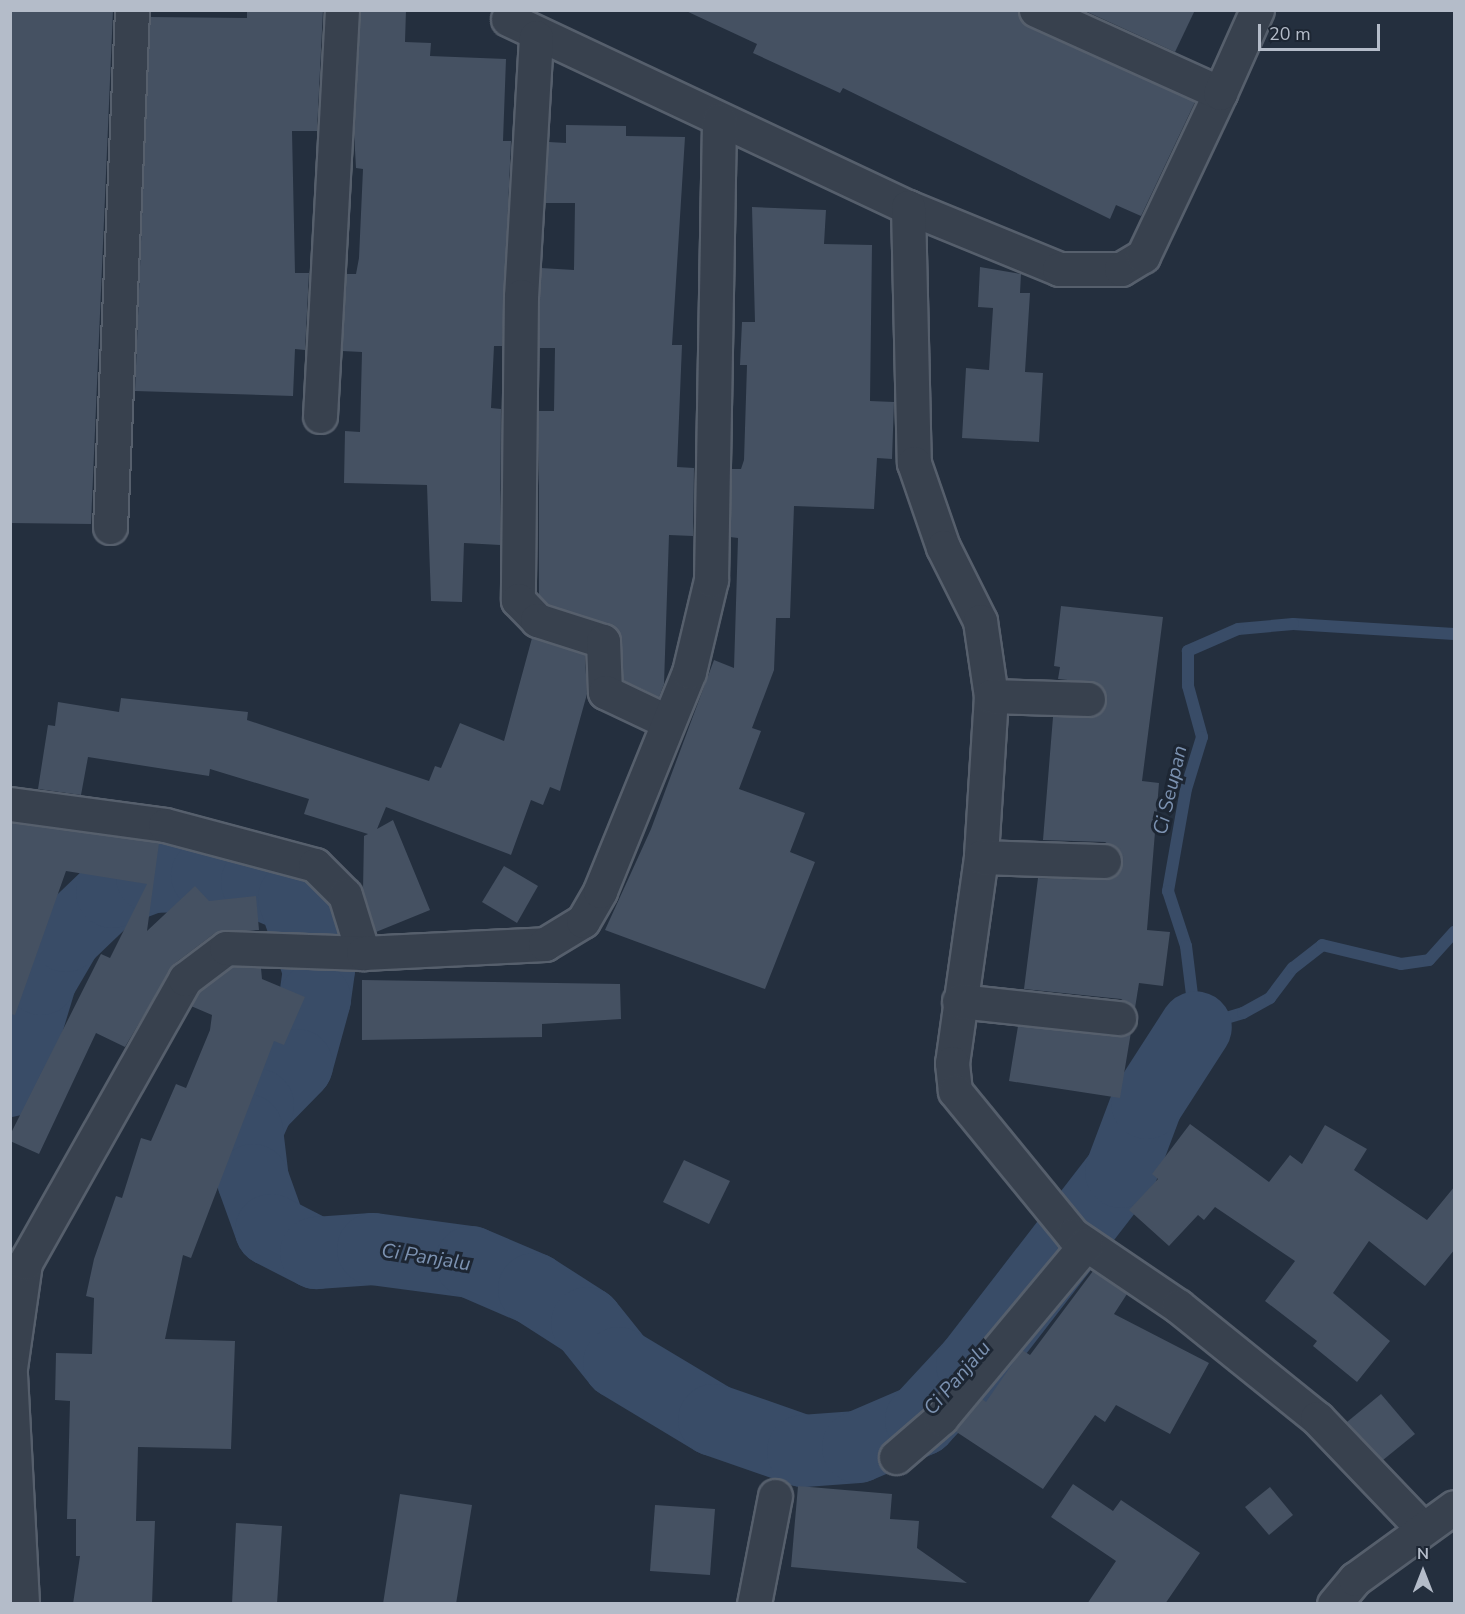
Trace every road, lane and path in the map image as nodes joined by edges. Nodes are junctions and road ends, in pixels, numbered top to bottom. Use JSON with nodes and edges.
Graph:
{"nodes":[{"id":1,"x":132,"y":10,"type":"edge"},
{"id":2,"x":342,"y":10,"type":"edge"},
{"id":3,"x":1036,"y":10,"type":"edge"},
{"id":4,"x":1257,"y":10,"type":"edge"},
{"id":5,"x":504,"y":13,"type":"edge"},
{"id":6,"x":536,"y":37,"type":"junction"},
{"id":7,"x":1220,"y":93,"type":"junction"},
{"id":8,"x":719,"y":120,"type":"junction"},
{"id":9,"x":908,"y":207,"type":"junction"},
{"id":10,"x":320,"y":416,"type":"dead end"},
{"id":11,"x":110,"y":527,"type":"dead end"},
{"id":12,"x":991,"y":696,"type":"junction"},
{"id":13,"x":1088,"y":699,"type":"dead end"},
{"id":14,"x":666,"y":721,"type":"junction"},
{"id":15,"x":10,"y":804,"type":"edge"},
{"id":16,"x":981,"y":857,"type":"junction"},
{"id":17,"x":1104,"y":861,"type":"dead end"},
{"id":18,"x":358,"y":952,"type":"junction"},
{"id":19,"x":959,"y":1000,"type":"junction"},
{"id":20,"x":1119,"y":1018,"type":"dead end"},
{"id":21,"x":1080,"y":1239,"type":"junction"},
{"id":22,"x":10,"y":1368,"type":"edge"},
{"id":23,"x":10,"y":1374,"type":"edge"},
{"id":24,"x":896,"y":1457,"type":"dead end"},
{"id":25,"x":775,"y":1496,"type":"dead end"},
{"id":26,"x":1455,"y":1507,"type":"edge"},
{"id":27,"x":1422,"y":1528,"type":"junction"},
{"id":28,"x":21,"y":1604,"type":"edge"},
{"id":29,"x":754,"y":1604,"type":"edge"},
{"id":30,"x":1334,"y":1604,"type":"edge"}],
"edges":[{"from":1,"to":11,"type":"street"},
{"from":2,"to":10,"type":"street"},
{"from":3,"to":7,"type":"street"},
{"from":4,"to":7,"type":"street"},
{"from":5,"to":6,"type":"street"},
{"from":6,"to":8,"type":"street"},
{"from":6,"to":14,"type":"street"},
{"from":7,"to":9,"type":"street"},
{"from":8,"to":9,"type":"street"},
{"from":8,"to":14,"type":"street"},
{"from":9,"to":12,"type":"street"},
{"from":12,"to":13,"type":"street"},
{"from":12,"to":16,"type":"street"},
{"from":14,"to":18,"type":"street"},
{"from":15,"to":18,"type":"street"},
{"from":16,"to":17,"type":"street"},
{"from":16,"to":19,"type":"street"},
{"from":18,"to":22,"type":"street"},
{"from":19,"to":20,"type":"street"},
{"from":19,"to":21,"type":"street"},
{"from":21,"to":24,"type":"street"},
{"from":21,"to":27,"type":"street"},
{"from":23,"to":28,"type":"street"},
{"from":25,"to":29,"type":"street"},
{"from":26,"to":27,"type":"street"},
{"from":27,"to":30,"type":"street"}]}
